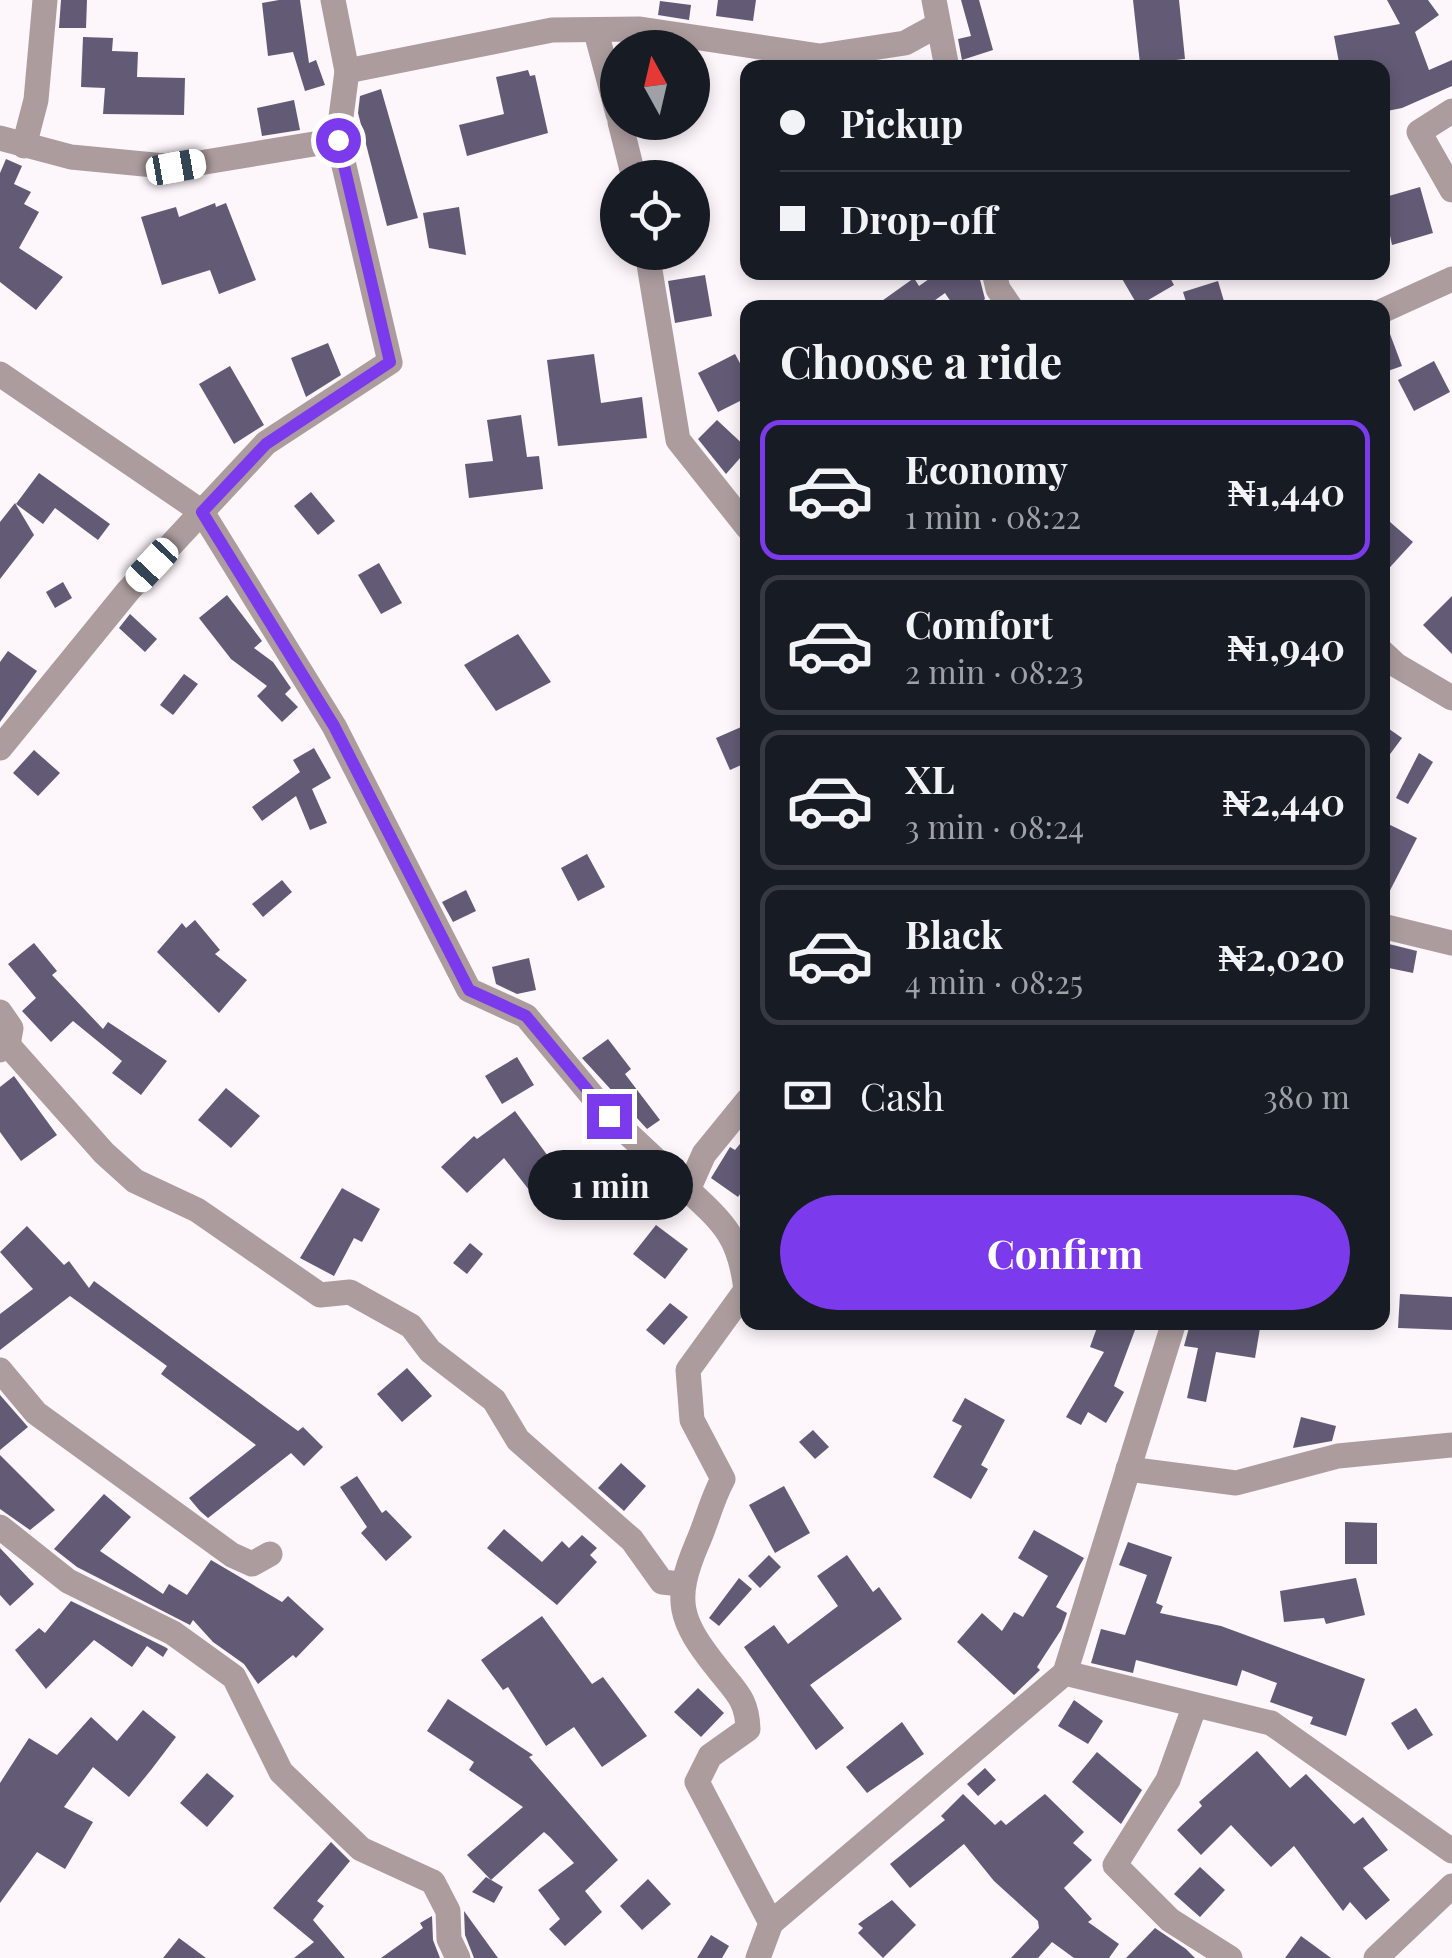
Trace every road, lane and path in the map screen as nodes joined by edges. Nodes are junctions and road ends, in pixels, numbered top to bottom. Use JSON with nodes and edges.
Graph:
{"nodes":[{"id":1,"x":45,"y":0,"type":"edge"},
{"id":2,"x":333,"y":0,"type":"edge"},
{"id":3,"x":936,"y":12,"type":"edge"},
{"id":4,"x":596,"y":32,"type":"junction"},
{"id":5,"x":600,"y":47,"type":"edge"},
{"id":6,"x":945,"y":60,"type":"edge"},
{"id":7,"x":347,"y":72,"type":"junction"},
{"id":8,"x":1452,"y":110,"type":"edge"},
{"id":9,"x":338,"y":140,"type":"junction"},
{"id":10,"x":12,"y":142,"type":"edge"},
{"id":11,"x":1452,"y":190,"type":"edge"},
{"id":12,"x":651,"y":270,"type":"edge"},
{"id":13,"x":1452,"y":279,"type":"edge"},
{"id":14,"x":1390,"y":307,"type":"edge"},
{"id":15,"x":0,"y":374,"type":"edge"},
{"id":16,"x":202,"y":512,"type":"junction"},
{"id":17,"x":740,"y":518,"type":"edge"},
{"id":18,"x":1390,"y":668,"type":"edge"},
{"id":19,"x":1452,"y":698,"type":"edge"},
{"id":20,"x":0,"y":748,"type":"edge"},
{"id":21,"x":1390,"y":928,"type":"edge"},
{"id":22,"x":1452,"y":943,"type":"edge"},
{"id":23,"x":0,"y":1012,"type":"edge"},
{"id":24,"x":4,"y":1048,"type":"edge"},
{"id":25,"x":740,"y":1110,"type":"edge"},
{"id":26,"x":688,"y":1190,"type":"junction"},
{"id":27,"x":740,"y":1253,"type":"edge"},
{"id":28,"x":740,"y":1298,"type":"edge"},
{"id":29,"x":1171,"y":1330,"type":"edge"},
{"id":30,"x":0,"y":1370,"type":"edge"},
{"id":31,"x":1452,"y":1445,"type":"edge"},
{"id":32,"x":1128,"y":1468,"type":"junction"},
{"id":33,"x":0,"y":1528,"type":"edge"},
{"id":34,"x":270,"y":1554,"type":"dead end"},
{"id":35,"x":681,"y":1584,"type":"junction"},
{"id":36,"x":1065,"y":1673,"type":"junction"},
{"id":37,"x":1195,"y":1705,"type":"junction"},
{"id":38,"x":1452,"y":1850,"type":"edge"},
{"id":39,"x":1452,"y":1886,"type":"edge"},
{"id":40,"x":770,"y":1923,"type":"junction"},
{"id":41,"x":458,"y":1958,"type":"edge"},
{"id":42,"x":758,"y":1958,"type":"edge"},
{"id":43,"x":1230,"y":1958,"type":"edge"},
{"id":44,"x":1376,"y":1958,"type":"edge"}],
"edges":[{"from":1,"to":10,"type":"street"},
{"from":2,"to":7,"type":"street"},
{"from":3,"to":4,"type":"street"},
{"from":3,"to":6,"type":"street"},
{"from":4,"to":5,"type":"street"},
{"from":4,"to":7,"type":"street"},
{"from":7,"to":9,"type":"street"},
{"from":8,"to":11,"type":"street"},
{"from":9,"to":10,"type":"street"},
{"from":9,"to":16,"type":"street"},
{"from":12,"to":17,"type":"street"},
{"from":13,"to":14,"type":"street"},
{"from":15,"to":16,"type":"street"},
{"from":16,"to":20,"type":"street"},
{"from":16,"to":26,"type":"street"},
{"from":18,"to":19,"type":"street"},
{"from":21,"to":22,"type":"street"},
{"from":23,"to":24,"type":"street"},
{"from":24,"to":35,"type":"street"},
{"from":25,"to":26,"type":"street"},
{"from":26,"to":27,"type":"street"},
{"from":28,"to":35,"type":"street"},
{"from":29,"to":32,"type":"street"},
{"from":30,"to":34,"type":"street"},
{"from":31,"to":32,"type":"street"},
{"from":32,"to":36,"type":"street"},
{"from":33,"to":41,"type":"street"},
{"from":35,"to":40,"type":"street"},
{"from":36,"to":37,"type":"street"},
{"from":36,"to":40,"type":"street"},
{"from":37,"to":38,"type":"street"},
{"from":37,"to":43,"type":"street"},
{"from":39,"to":44,"type":"street"},
{"from":40,"to":42,"type":"street"}]}
